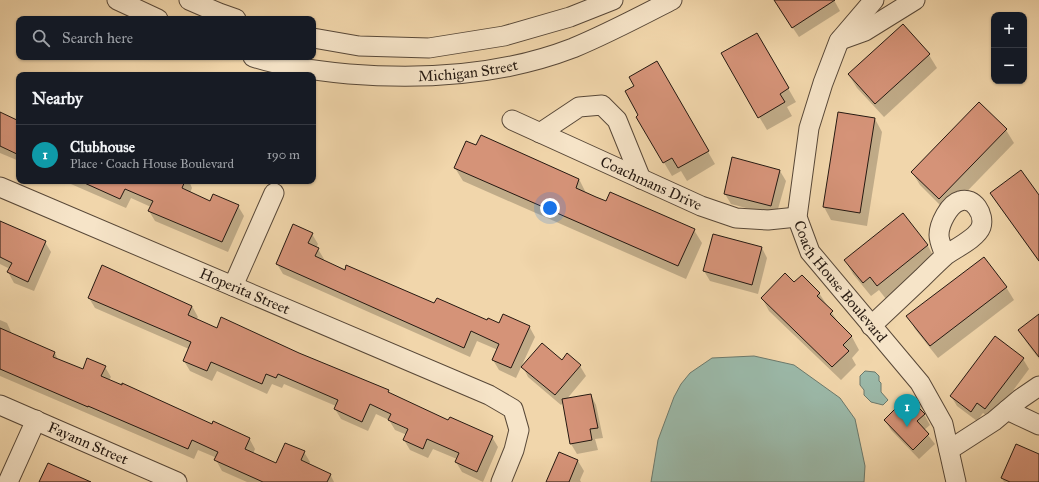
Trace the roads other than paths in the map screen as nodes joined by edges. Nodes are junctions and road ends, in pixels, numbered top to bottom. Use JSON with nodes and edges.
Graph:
{"nodes":[{"id":1,"x":117,"y":0,"type":"edge"},
{"id":2,"x":189,"y":0,"type":"edge"},
{"id":3,"x":613,"y":0,"type":"edge"},
{"id":4,"x":672,"y":0,"type":"edge"},
{"id":5,"x":874,"y":0,"type":"edge"},
{"id":6,"x":914,"y":0,"type":"edge"},
{"id":7,"x":152,"y":16,"type":"edge"},
{"id":8,"x":228,"y":16,"type":"edge"},
{"id":9,"x":316,"y":39,"type":"edge"},
{"id":10,"x":839,"y":41,"type":"junction"},
{"id":11,"x":262,"y":60,"type":"edge"},
{"id":12,"x":512,"y":120,"type":"dead end"},
{"id":13,"x":540,"y":133,"type":"junction"},
{"id":14,"x":641,"y":179,"type":"junction"},
{"id":15,"x":0,"y":187,"type":"edge"},
{"id":16,"x":274,"y":193,"type":"dead end"},
{"id":17,"x":797,"y":218,"type":"junction"},
{"id":18,"x":945,"y":256,"type":"dead end"},
{"id":19,"x":233,"y":286,"type":"junction"},
{"id":20,"x":871,"y":326,"type":"junction"},
{"id":21,"x":1039,"y":386,"type":"edge"},
{"id":22,"x":0,"y":405,"type":"edge"},
{"id":23,"x":1007,"y":410,"type":"junction"},
{"id":24,"x":36,"y":420,"type":"junction"},
{"id":25,"x":1039,"y":425,"type":"edge"},
{"id":26,"x":949,"y":450,"type":"junction"},
{"id":27,"x":8,"y":482,"type":"edge"},
{"id":28,"x":177,"y":482,"type":"edge"},
{"id":29,"x":501,"y":482,"type":"edge"},
{"id":30,"x":956,"y":482,"type":"edge"}],
"edges":[{"from":1,"to":7,"type":"street"},
{"from":2,"to":8,"type":"street"},
{"from":3,"to":9,"type":"street","name":"Michigan Street"},
{"from":4,"to":11,"type":"street","name":"Michigan Street"},
{"from":5,"to":10,"type":"street","name":"Coach House Boulevard"},
{"from":6,"to":10,"type":"street"},
{"from":10,"to":17,"type":"street","name":"Coach House Boulevard"},
{"from":12,"to":13,"type":"street","name":"Coachmans Drive"},
{"from":13,"to":14,"type":"street","name":"Coachmans Drive"},
{"from":13,"to":14,"type":"street"},
{"from":14,"to":17,"type":"street","name":"Coachmans Drive"},
{"from":15,"to":19,"type":"street","name":"Hoperita Street"},
{"from":16,"to":19,"type":"street"},
{"from":17,"to":20,"type":"street","name":"Coach House Boulevard"},
{"from":18,"to":20,"type":"street"},
{"from":19,"to":29,"type":"street","name":"Hoperita Street"},
{"from":20,"to":26,"type":"street","name":"Coach House Boulevard"},
{"from":21,"to":23,"type":"street"},
{"from":22,"to":24,"type":"street","name":"Fayann Street"},
{"from":23,"to":25,"type":"street"},
{"from":23,"to":26,"type":"street"},
{"from":24,"to":27,"type":"street"},
{"from":24,"to":28,"type":"street","name":"Fayann Street"},
{"from":26,"to":30,"type":"street","name":"Coach House Boulevard"}]}
